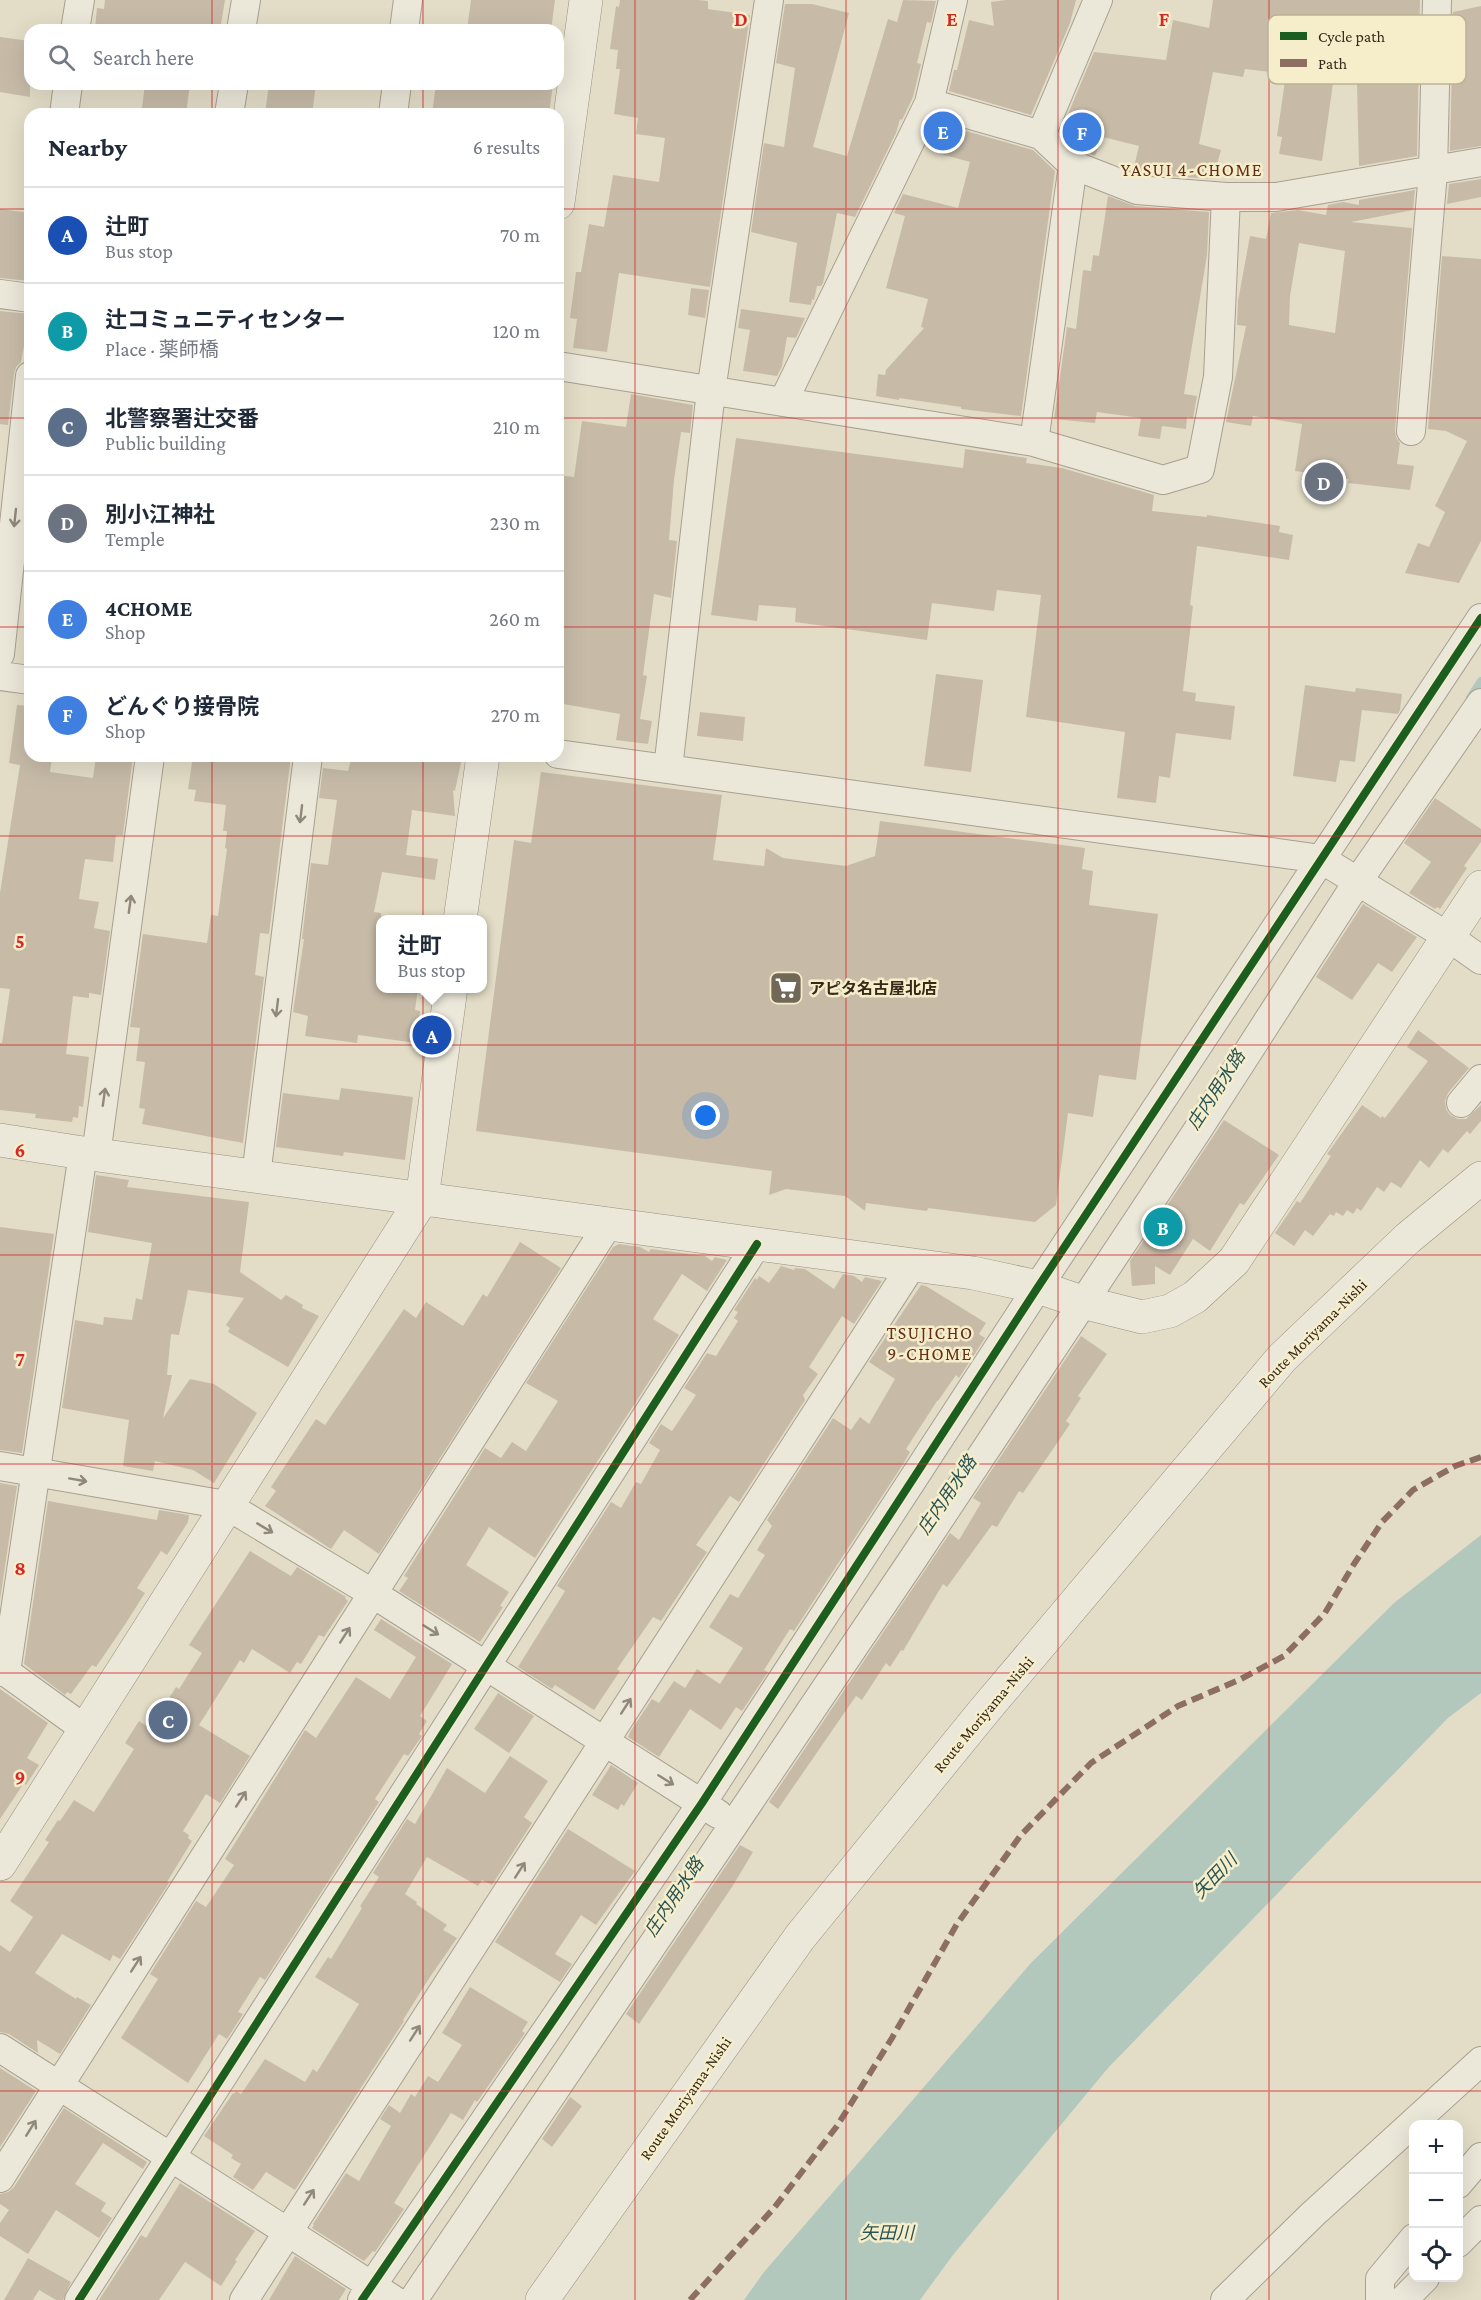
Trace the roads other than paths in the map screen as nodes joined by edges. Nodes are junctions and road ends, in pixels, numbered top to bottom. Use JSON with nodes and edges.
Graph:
{"nodes":[{"id":1,"x":80,"y":0,"type":"edge"},
{"id":2,"x":246,"y":0,"type":"edge"},
{"id":3,"x":408,"y":0,"type":"edge"},
{"id":4,"x":586,"y":0,"type":"edge"},
{"id":5,"x":769,"y":0,"type":"edge"},
{"id":6,"x":953,"y":0,"type":"edge"},
{"id":7,"x":1098,"y":0,"type":"edge"},
{"id":8,"x":1437,"y":0,"type":"edge"},
{"id":9,"x":1437,"y":15,"type":"edge"},
{"id":10,"x":76,"y":24,"type":"edge"},
{"id":11,"x":243,"y":24,"type":"edge"},
{"id":12,"x":405,"y":24,"type":"edge"},
{"id":13,"x":1435,"y":84,"type":"edge"},
{"id":14,"x":67,"y":90,"type":"edge"},
{"id":15,"x":233,"y":90,"type":"edge"},
{"id":16,"x":396,"y":90,"type":"edge"},
{"id":17,"x":929,"y":103,"type":"junction"},
{"id":18,"x":65,"y":108,"type":"edge"},
{"id":19,"x":230,"y":108,"type":"edge"},
{"id":20,"x":394,"y":108,"type":"edge"},
{"id":21,"x":1041,"y":135,"type":"junction"},
{"id":22,"x":564,"y":160,"type":"edge"},
{"id":23,"x":1481,"y":162,"type":"edge"},
{"id":24,"x":1073,"y":165,"type":"junction"},
{"id":25,"x":1433,"y":171,"type":"junction"},
{"id":26,"x":1226,"y":197,"type":"junction"},
{"id":27,"x":0,"y":294,"type":"edge"},
{"id":28,"x":24,"y":297,"type":"edge"},
{"id":29,"x":564,"y":367,"type":"edge"},
{"id":30,"x":711,"y":391,"type":"junction"},
{"id":31,"x":783,"y":402,"type":"junction"},
{"id":32,"x":1411,"y":431,"type":"dead end"},
{"id":33,"x":24,"y":432,"type":"edge"},
{"id":34,"x":1034,"y":442,"type":"junction"},
{"id":35,"x":1481,"y":618,"type":"edge"},
{"id":36,"x":0,"y":654,"type":"edge"},
{"id":37,"x":0,"y":676,"type":"edge"},
{"id":38,"x":24,"y":679,"type":"edge"},
{"id":39,"x":1481,"y":703,"type":"edge"},
{"id":40,"x":564,"y":755,"type":"edge"},
{"id":41,"x":149,"y":762,"type":"edge"},
{"id":42,"x":307,"y":762,"type":"edge"},
{"id":43,"x":482,"y":762,"type":"edge"},
{"id":44,"x":668,"y":769,"type":"junction"},
{"id":45,"x":1321,"y":859,"type":"junction"},
{"id":46,"x":1358,"y":881,"type":"junction"},
{"id":47,"x":1481,"y":886,"type":"edge"},
{"id":48,"x":461,"y":915,"type":"edge"},
{"id":49,"x":1447,"y":936,"type":"junction"},
{"id":50,"x":1481,"y":960,"type":"edge"},
{"id":51,"x":450,"y":993,"type":"edge"},
{"id":52,"x":1481,"y":1079,"type":"edge"},
{"id":53,"x":1461,"y":1103,"type":"dead end"},
{"id":54,"x":0,"y":1140,"type":"edge"},
{"id":55,"x":90,"y":1154,"type":"junction"},
{"id":56,"x":256,"y":1176,"type":"junction"},
{"id":57,"x":1481,"y":1178,"type":"edge"},
{"id":58,"x":422,"y":1199,"type":"junction"},
{"id":59,"x":609,"y":1223,"type":"junction"},
{"id":60,"x":757,"y":1244,"type":"junction"},
{"id":61,"x":912,"y":1265,"type":"junction"},
{"id":62,"x":1038,"y":1287,"type":"junction"},
{"id":63,"x":1082,"y":1302,"type":"junction"},
{"id":64,"x":0,"y":1466,"type":"edge"},
{"id":65,"x":36,"y":1473,"type":"junction"},
{"id":66,"x":226,"y":1504,"type":"junction"},
{"id":67,"x":875,"y":1537,"type":"junction"},
{"id":68,"x":911,"y":1562,"type":"junction"},
{"id":69,"x":372,"y":1593,"type":"junction"},
{"id":70,"x":486,"y":1665,"type":"junction"},
{"id":71,"x":3,"y":1672,"type":"edge"},
{"id":72,"x":85,"y":1729,"type":"junction"},
{"id":73,"x":604,"y":1740,"type":"junction"},
{"id":74,"x":702,"y":1803,"type":"junction"},
{"id":75,"x":733,"y":1824,"type":"junction"},
{"id":76,"x":0,"y":1864,"type":"edge"},
{"id":77,"x":0,"y":2048,"type":"edge"},
{"id":78,"x":1481,"y":2061,"type":"edge"},
{"id":79,"x":58,"y":2085,"type":"junction"},
{"id":80,"x":1481,"y":2157,"type":"edge"},
{"id":81,"x":170,"y":2158,"type":"junction"},
{"id":82,"x":0,"y":2178,"type":"edge"},
{"id":83,"x":1463,"y":2178,"type":"edge"},
{"id":84,"x":1481,"y":2220,"type":"edge"},
{"id":85,"x":287,"y":2231,"type":"junction"},
{"id":86,"x":1463,"y":2238,"type":"edge"},
{"id":87,"x":1409,"y":2243,"type":"edge"},
{"id":88,"x":1420,"y":2282,"type":"edge"},
{"id":89,"x":376,"y":2295,"type":"edge"},
{"id":90,"x":79,"y":2300,"type":"edge"},
{"id":91,"x":244,"y":2300,"type":"edge"},
{"id":92,"x":413,"y":2300,"type":"edge"},
{"id":93,"x":542,"y":2300,"type":"edge"},
{"id":94,"x":1225,"y":2300,"type":"edge"},
{"id":95,"x":1380,"y":2300,"type":"edge"},
{"id":96,"x":1403,"y":2300,"type":"edge"}],
"edges":[{"from":1,"to":10,"type":"street"},
{"from":2,"to":11,"type":"street"},
{"from":3,"to":12,"type":"street"},
{"from":4,"to":22,"type":"street"},
{"from":5,"to":30,"type":"street"},
{"from":6,"to":17,"type":"street"},
{"from":7,"to":21,"type":"street"},
{"from":8,"to":9,"type":"street"},
{"from":13,"to":25,"type":"street"},
{"from":14,"to":18,"type":"street"},
{"from":15,"to":19,"type":"street"},
{"from":16,"to":20,"type":"street"},
{"from":17,"to":21,"type":"street"},
{"from":17,"to":31,"type":"street"},
{"from":21,"to":24,"type":"street"},
{"from":23,"to":25,"type":"street"},
{"from":24,"to":26,"type":"street"},
{"from":24,"to":34,"type":"street"},
{"from":25,"to":26,"type":"street"},
{"from":25,"to":32,"type":"street"},
{"from":26,"to":34,"type":"street"},
{"from":27,"to":28,"type":"street"},
{"from":29,"to":30,"type":"street"},
{"from":30,"to":31,"type":"street"},
{"from":30,"to":44,"type":"street"},
{"from":31,"to":34,"type":"street"},
{"from":33,"to":36,"type":"street","one_way":true},
{"from":35,"to":45,"type":"street"},
{"from":37,"to":38,"type":"street"},
{"from":39,"to":46,"type":"street"},
{"from":40,"to":44,"type":"street"},
{"from":55,"to":41,"type":"street","one_way":true},
{"from":42,"to":56,"type":"street","one_way":true},
{"from":43,"to":48,"type":"street"},
{"from":44,"to":45,"type":"street"},
{"from":45,"to":46,"type":"street"},
{"from":45,"to":62,"type":"street"},
{"from":46,"to":49,"type":"street"},
{"from":46,"to":63,"type":"street"},
{"from":47,"to":49,"type":"street"},
{"from":49,"to":50,"type":"street"},
{"from":49,"to":63,"type":"street"},
{"from":51,"to":58,"type":"street"},
{"from":52,"to":53,"type":"street"},
{"from":54,"to":55,"type":"street"},
{"from":55,"to":56,"type":"street"},
{"from":55,"to":65,"type":"street"},
{"from":56,"to":58,"type":"street"},
{"from":57,"to":93,"type":"street","name":"Route Moriyama-Nishi"},
{"from":58,"to":59,"type":"street"},
{"from":58,"to":66,"type":"street"},
{"from":59,"to":60,"type":"street"},
{"from":59,"to":69,"type":"street"},
{"from":60,"to":61,"type":"street"},
{"from":60,"to":70,"type":"street"},
{"from":61,"to":62,"type":"street"},
{"from":73,"to":61,"type":"street","one_way":true},
{"from":62,"to":63,"type":"street"},
{"from":62,"to":67,"type":"street"},
{"from":63,"to":68,"type":"street"},
{"from":64,"to":65,"type":"street"},
{"from":65,"to":66,"type":"street","one_way":true},
{"from":65,"to":71,"type":"street"},
{"from":66,"to":69,"type":"street","one_way":true},
{"from":66,"to":72,"type":"street"},
{"from":67,"to":68,"type":"street"},
{"from":67,"to":74,"type":"street"},
{"from":68,"to":75,"type":"street"},
{"from":69,"to":70,"type":"street","one_way":true},
{"from":79,"to":69,"type":"street","one_way":true},
{"from":70,"to":73,"type":"street"},
{"from":70,"to":81,"type":"street"},
{"from":71,"to":72,"type":"street"},
{"from":72,"to":76,"type":"street"},
{"from":73,"to":74,"type":"street","one_way":true},
{"from":85,"to":73,"type":"street","one_way":true},
{"from":74,"to":75,"type":"street"},
{"from":74,"to":89,"type":"street"},
{"from":75,"to":92,"type":"street"},
{"from":77,"to":79,"type":"street"},
{"from":78,"to":94,"type":"street"},
{"from":79,"to":81,"type":"street"},
{"from":82,"to":79,"type":"street","one_way":true},
{"from":80,"to":83,"type":"street"},
{"from":81,"to":85,"type":"street"},
{"from":81,"to":90,"type":"street"},
{"from":84,"to":86,"type":"street"},
{"from":85,"to":89,"type":"street"},
{"from":85,"to":91,"type":"street"},
{"from":87,"to":95,"type":"street"},
{"from":88,"to":96,"type":"street"}]}
